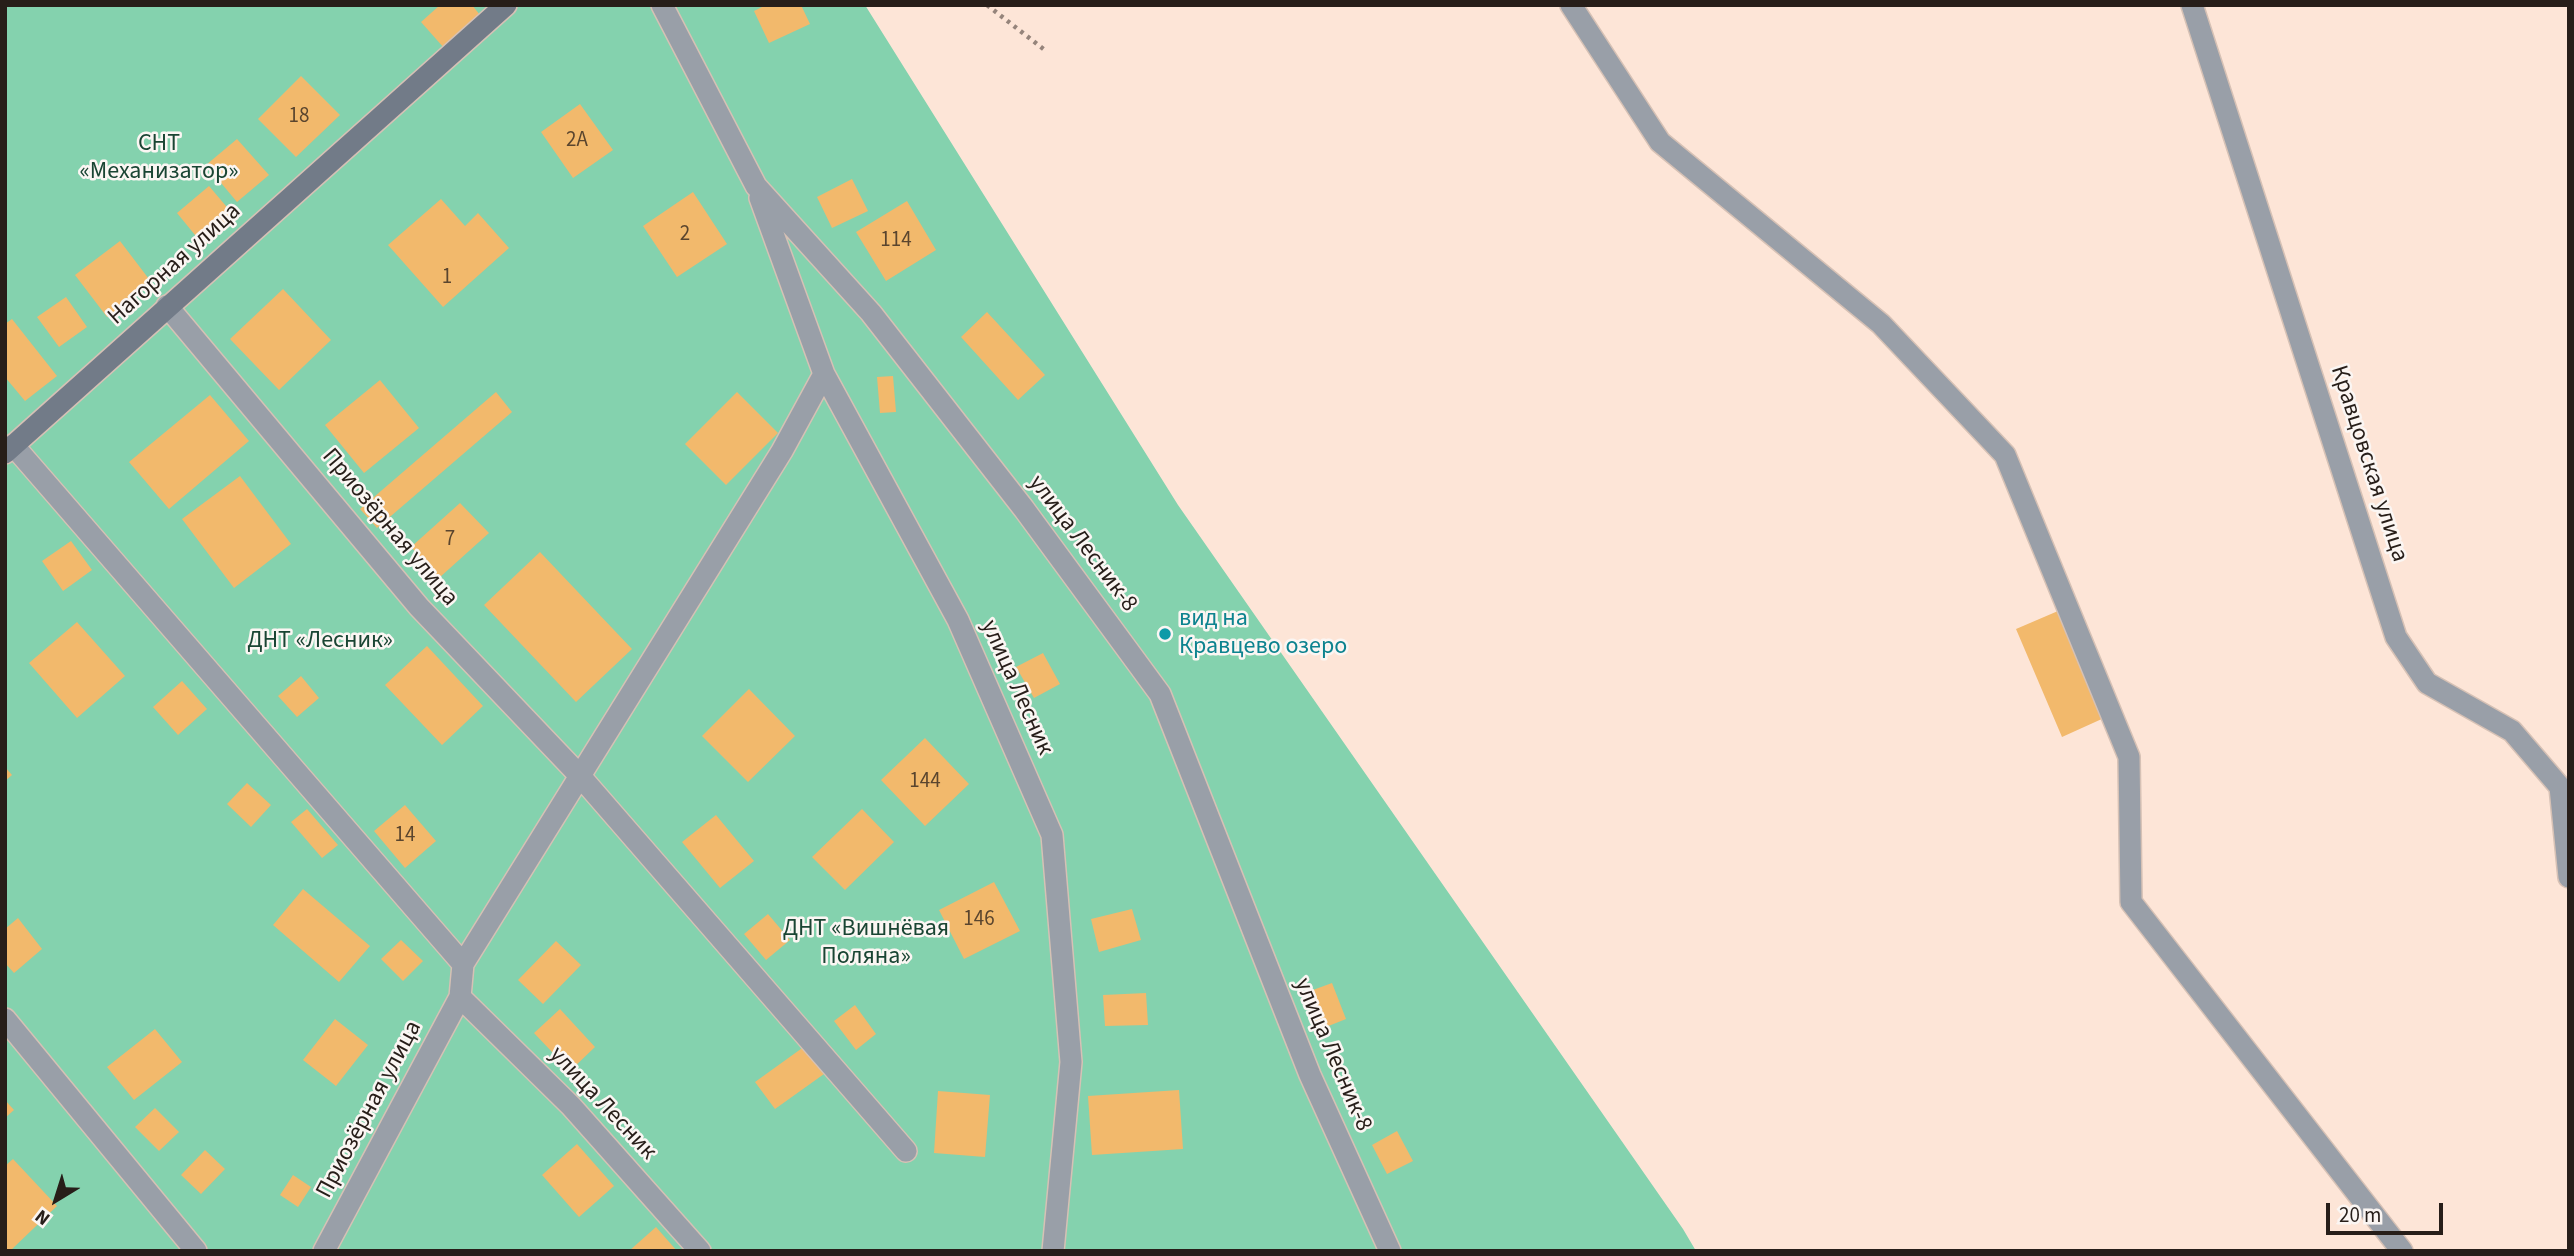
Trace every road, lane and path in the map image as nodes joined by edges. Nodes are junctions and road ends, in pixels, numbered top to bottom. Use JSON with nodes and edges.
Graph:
{"nodes":[{"id":1,"x":506,"y":5,"type":"edge"},
{"id":2,"x":662,"y":5,"type":"edge"},
{"id":3,"x":987,"y":5,"type":"edge"},
{"id":4,"x":1571,"y":5,"type":"edge"},
{"id":5,"x":2192,"y":5,"type":"edge"},
{"id":6,"x":1046,"y":51,"type":"dead end"},
{"id":7,"x":756,"y":186,"type":"junction"},
{"id":8,"x":167,"y":306,"type":"junction"},
{"id":9,"x":824,"y":374,"type":"junction"},
{"id":10,"x":9,"y":449,"type":"edge"},
{"id":11,"x":580,"y":776,"type":"junction"},
{"id":12,"x":2569,"y":877,"type":"edge"},
{"id":13,"x":463,"y":964,"type":"junction"},
{"id":14,"x":460,"y":997,"type":"junction"},
{"id":15,"x":5,"y":1019,"type":"edge"},
{"id":16,"x":905,"y":1151,"type":"dead end"},
{"id":17,"x":196,"y":1251,"type":"edge"},
{"id":18,"x":324,"y":1251,"type":"edge"},
{"id":19,"x":700,"y":1251,"type":"edge"},
{"id":20,"x":1053,"y":1251,"type":"edge"},
{"id":21,"x":1390,"y":1251,"type":"edge"},
{"id":22,"x":2402,"y":1251,"type":"edge"}],
"edges":[{"from":1,"to":8,"type":"street","name":"Нагорная улица"},
{"from":2,"to":7,"type":"street","name":"улица Лесник-8"},
{"from":3,"to":6,"type":"path"},
{"from":4,"to":22,"type":"street"},
{"from":5,"to":12,"type":"street","name":"Кравцовская улица"},
{"from":7,"to":9,"type":"street","name":"улица Лесник"},
{"from":7,"to":21,"type":"street","name":"улица Лесник-8"},
{"from":8,"to":10,"type":"street","name":"Нагорная улица"},
{"from":8,"to":11,"type":"street","name":"Приозёрная улица"},
{"from":9,"to":11,"type":"street","name":"Приозёрная улица"},
{"from":9,"to":20,"type":"street","name":"улица Лесник"},
{"from":10,"to":13,"type":"street"},
{"from":11,"to":13,"type":"street","name":"Приозёрная улица"},
{"from":11,"to":16,"type":"street","name":"Приозёрная улица"},
{"from":13,"to":14,"type":"street","name":"Приозёрная улица"},
{"from":14,"to":18,"type":"street","name":"Приозёрная улица"},
{"from":14,"to":19,"type":"street","name":"улица Лесник"},
{"from":15,"to":17,"type":"street"}]}
